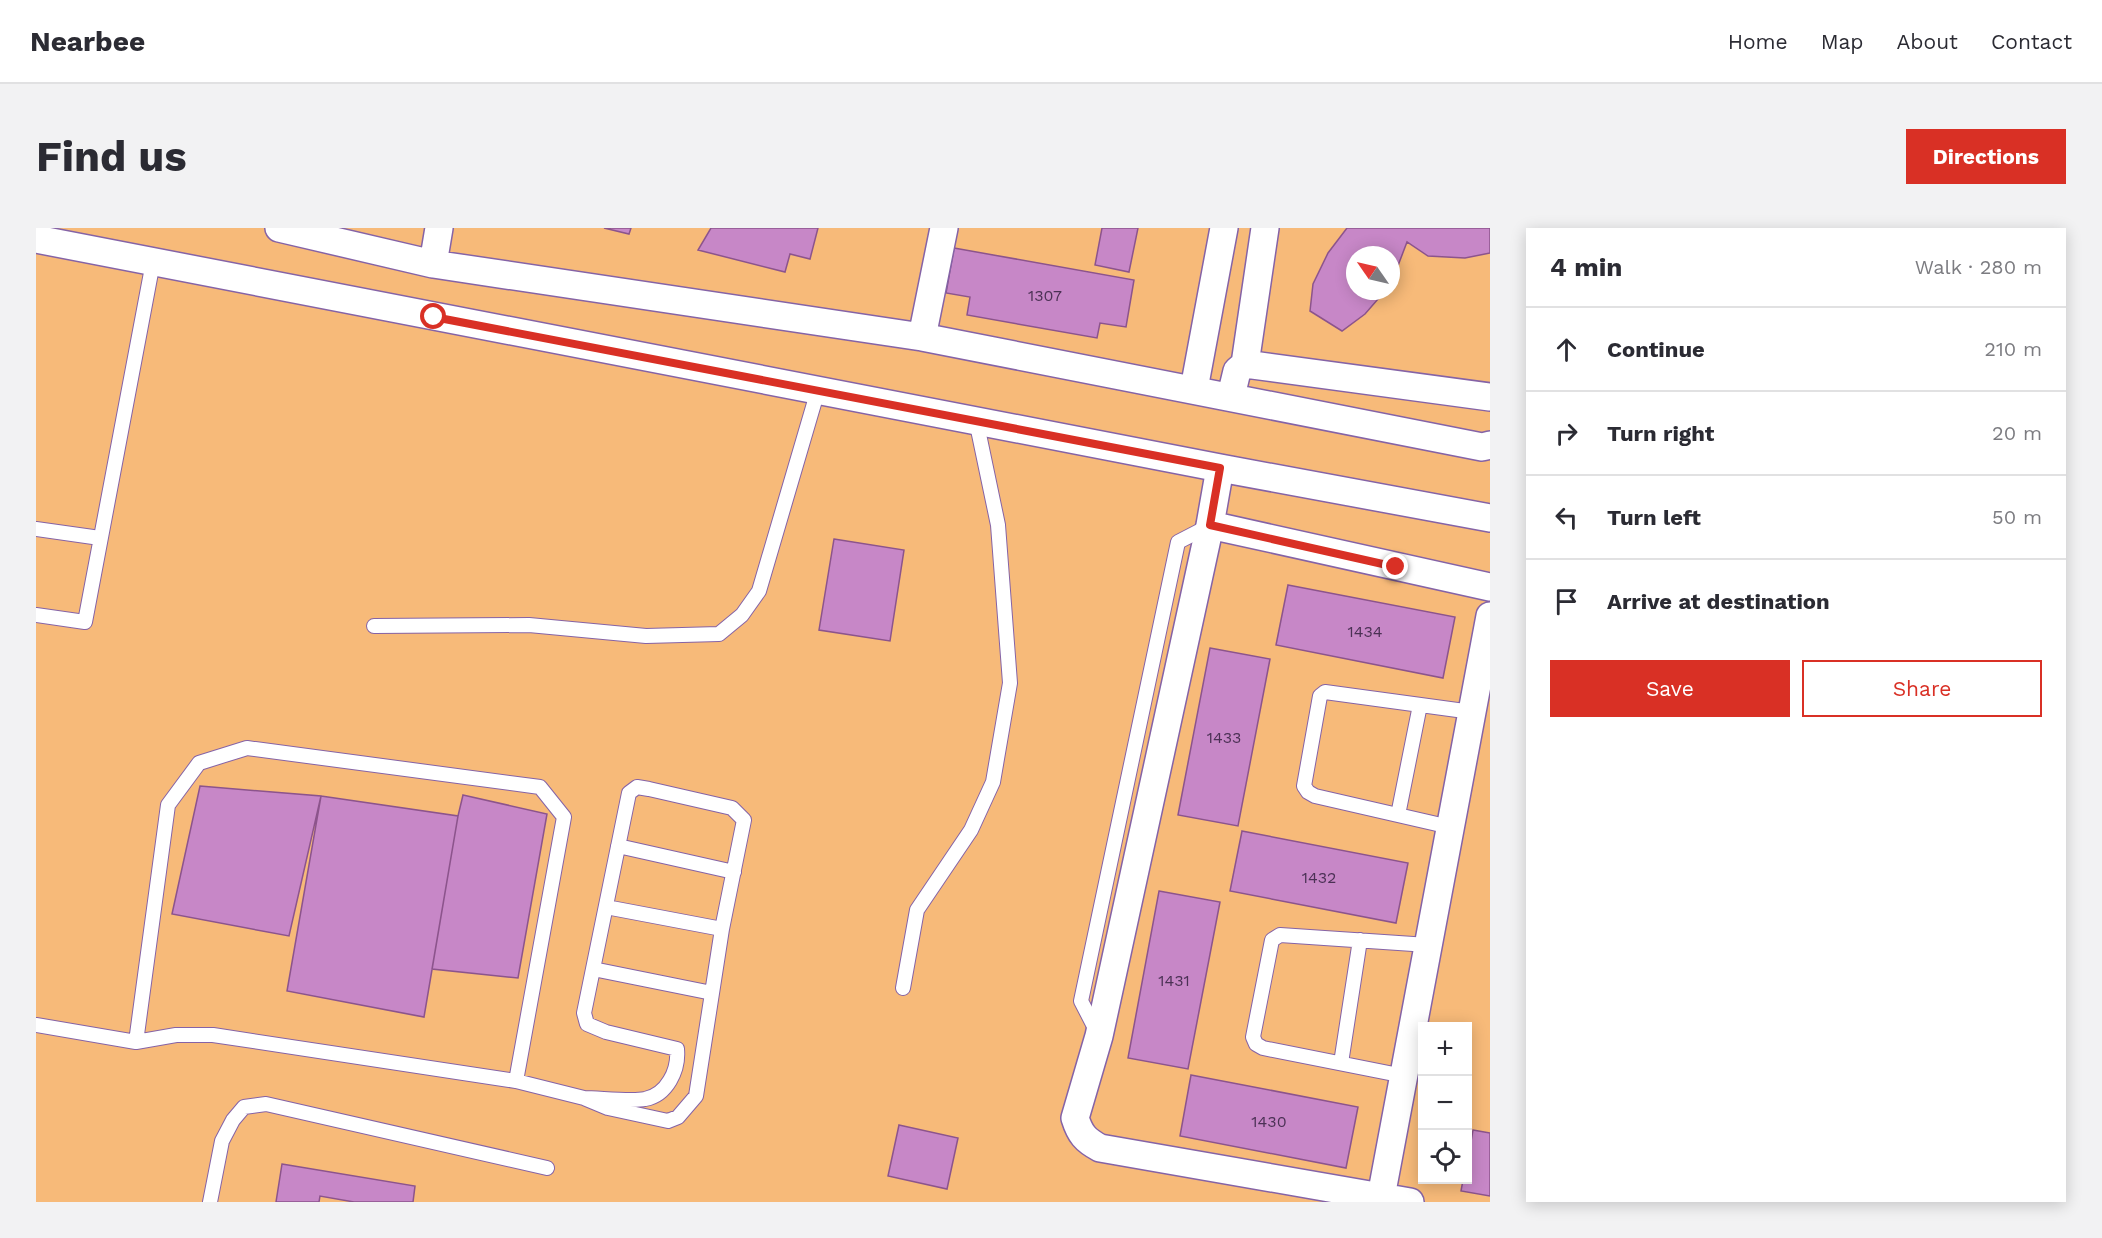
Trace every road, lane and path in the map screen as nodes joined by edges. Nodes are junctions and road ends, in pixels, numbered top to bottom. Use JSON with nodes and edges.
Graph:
{"nodes":[{"id":1,"x":279,"y":228,"type":"edge"},
{"id":2,"x":439,"y":228,"type":"edge"},
{"id":3,"x":944,"y":228,"type":"edge"},
{"id":4,"x":1224,"y":228,"type":"edge"},
{"id":5,"x":1266,"y":228,"type":"edge"},
{"id":6,"x":36,"y":239,"type":"edge"},
{"id":7,"x":153,"y":262,"type":"junction"},
{"id":8,"x":433,"y":264,"type":"junction"},
{"id":9,"x":922,"y":337,"type":"junction"},
{"id":10,"x":1245,"y":364,"type":"junction"},
{"id":11,"x":1194,"y":389,"type":"junction"},
{"id":12,"x":818,"y":390,"type":"junction"},
{"id":13,"x":1231,"y":396,"type":"junction"},
{"id":14,"x":1490,"y":397,"type":"edge"},
{"id":15,"x":976,"y":420,"type":"junction"},
{"id":16,"x":1490,"y":445,"type":"edge"},
{"id":17,"x":1220,"y":468,"type":"junction"},
{"id":18,"x":1490,"y":518,"type":"edge"},
{"id":19,"x":1210,"y":525,"type":"junction"},
{"id":20,"x":36,"y":529,"type":"edge"},
{"id":21,"x":100,"y":538,"type":"junction"},
{"id":22,"x":1490,"y":587,"type":"edge"},
{"id":23,"x":36,"y":615,"type":"edge"},
{"id":24,"x":1490,"y":616,"type":"edge"},
{"id":25,"x":374,"y":626,"type":"dead end"},
{"id":26,"x":1420,"y":705,"type":"junction"},
{"id":27,"x":1472,"y":712,"type":"junction"},
{"id":28,"x":1398,"y":815,"type":"junction"},
{"id":29,"x":1450,"y":827,"type":"junction"},
{"id":30,"x":618,"y":846,"type":"junction"},
{"id":31,"x":734,"y":872,"type":"junction"},
{"id":32,"x":606,"y":907,"type":"junction"},
{"id":33,"x":722,"y":929,"type":"junction"},
{"id":34,"x":1360,"y":940,"type":"junction"},
{"id":35,"x":1428,"y":945,"type":"junction"},
{"id":36,"x":593,"y":969,"type":"junction"},
{"id":37,"x":903,"y":988,"type":"dead end"},
{"id":38,"x":712,"y":993,"type":"junction"},
{"id":39,"x":36,"y":1025,"type":"edge"},
{"id":40,"x":136,"y":1042,"type":"junction"},
{"id":41,"x":1341,"y":1064,"type":"junction"},
{"id":42,"x":1404,"y":1076,"type":"junction"},
{"id":43,"x":516,"y":1082,"type":"junction"},
{"id":44,"x":584,"y":1098,"type":"junction"},
{"id":45,"x":548,"y":1168,"type":"dead end"},
{"id":46,"x":1381,"y":1197,"type":"junction"},
{"id":47,"x":210,"y":1202,"type":"edge"},
{"id":48,"x":1410,"y":1202,"type":"edge"}],
"edges":[{"from":1,"to":8,"type":"street"},
{"from":2,"to":8,"type":"street"},
{"from":3,"to":9,"type":"street"},
{"from":4,"to":11,"type":"street"},
{"from":5,"to":10,"type":"street"},
{"from":6,"to":7,"type":"street"},
{"from":7,"to":12,"type":"street"},
{"from":7,"to":21,"type":"lane"},
{"from":8,"to":9,"type":"street"},
{"from":9,"to":11,"type":"street"},
{"from":10,"to":13,"type":"street"},
{"from":10,"to":14,"type":"street"},
{"from":11,"to":13,"type":"street"},
{"from":12,"to":15,"type":"street"},
{"from":12,"to":25,"type":"lane"},
{"from":13,"to":16,"type":"street"},
{"from":15,"to":17,"type":"street"},
{"from":15,"to":37,"type":"lane"},
{"from":17,"to":18,"type":"street"},
{"from":17,"to":19,"type":"street"},
{"from":19,"to":22,"type":"street"},
{"from":19,"to":46,"type":"street"},
{"from":20,"to":21,"type":"lane"},
{"from":21,"to":23,"type":"lane"},
{"from":24,"to":27,"type":"street"},
{"from":26,"to":27,"type":"lane"},
{"from":26,"to":28,"type":"lane"},
{"from":26,"to":28,"type":"lane"},
{"from":27,"to":29,"type":"street"},
{"from":28,"to":29,"type":"lane"},
{"from":29,"to":35,"type":"street"},
{"from":30,"to":31,"type":"lane"},
{"from":30,"to":31,"type":"lane"},
{"from":30,"to":32,"type":"lane"},
{"from":31,"to":33,"type":"lane"},
{"from":32,"to":33,"type":"lane"},
{"from":32,"to":36,"type":"lane"},
{"from":33,"to":38,"type":"lane"},
{"from":34,"to":35,"type":"lane"},
{"from":34,"to":41,"type":"lane"},
{"from":34,"to":41,"type":"lane"},
{"from":35,"to":42,"type":"street"},
{"from":36,"to":38,"type":"lane"},
{"from":36,"to":44,"type":"lane"},
{"from":38,"to":44,"type":"lane"},
{"from":39,"to":40,"type":"lane"},
{"from":40,"to":43,"type":"lane"},
{"from":40,"to":43,"type":"lane"},
{"from":41,"to":42,"type":"lane"},
{"from":42,"to":46,"type":"street"},
{"from":43,"to":44,"type":"lane"},
{"from":45,"to":47,"type":"lane"},
{"from":46,"to":48,"type":"street"}]}
